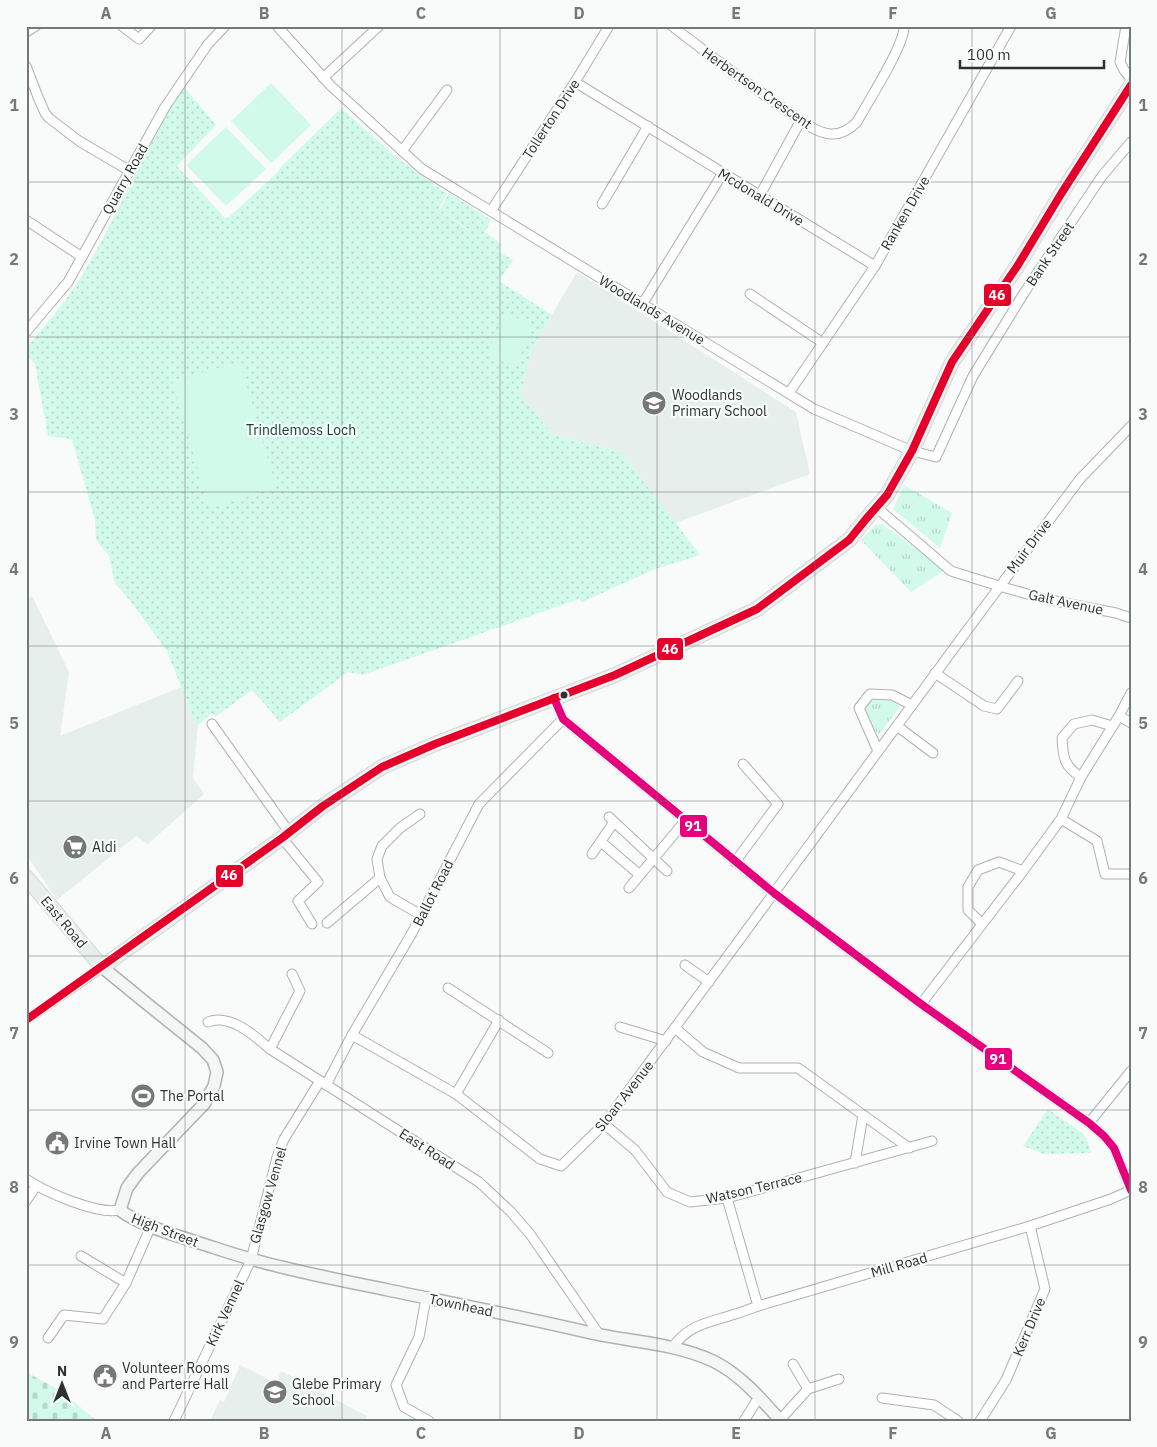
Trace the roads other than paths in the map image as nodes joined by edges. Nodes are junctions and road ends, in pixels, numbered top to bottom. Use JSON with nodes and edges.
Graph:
{"nodes":[{"id":1,"x":36,"y":26,"type":"edge"},
{"id":2,"x":122,"y":26,"type":"edge"},
{"id":3,"x":151,"y":26,"type":"edge"},
{"id":4,"x":226,"y":26,"type":"edge"},
{"id":5,"x":278,"y":26,"type":"edge"},
{"id":6,"x":379,"y":26,"type":"edge"},
{"id":7,"x":609,"y":26,"type":"edge"},
{"id":8,"x":672,"y":26,"type":"edge"},
{"id":9,"x":904,"y":26,"type":"edge"},
{"id":10,"x":1011,"y":26,"type":"edge"},
{"id":11,"x":1126,"y":26,"type":"edge"},
{"id":12,"x":26,"y":32,"type":"edge"},
{"id":13,"x":26,"y":66,"type":"edge"},
{"id":14,"x":323,"y":78,"type":"junction"},
{"id":15,"x":1131,"y":78,"type":"edge"},
{"id":16,"x":575,"y":82,"type":"junction"},
{"id":17,"x":1131,"y":85,"type":"edge"},
{"id":18,"x":447,"y":90,"type":"dead end"},
{"id":19,"x":801,"y":120,"type":"junction"},
{"id":20,"x":648,"y":126,"type":"junction"},
{"id":21,"x":1131,"y":142,"type":"edge"},
{"id":22,"x":402,"y":151,"type":"junction"},
{"id":23,"x":130,"y":171,"type":"junction"},
{"id":24,"x":723,"y":174,"type":"junction"},
{"id":25,"x":760,"y":195,"type":"junction"},
{"id":26,"x":602,"y":204,"type":"dead end"},
{"id":27,"x":491,"y":211,"type":"junction"},
{"id":28,"x":26,"y":220,"type":"edge"},
{"id":29,"x":82,"y":257,"type":"junction"},
{"id":30,"x":876,"y":266,"type":"junction"},
{"id":31,"x":750,"y":294,"type":"dead end"},
{"id":32,"x":643,"y":303,"type":"junction"},
{"id":33,"x":26,"y":332,"type":"edge"},
{"id":34,"x":823,"y":343,"type":"junction"},
{"id":35,"x":789,"y":393,"type":"junction"},
{"id":36,"x":1130,"y":429,"type":"edge"},
{"id":37,"x":912,"y":451,"type":"junction"},
{"id":38,"x":876,"y":507,"type":"junction"},
{"id":39,"x":999,"y":586,"type":"junction"},
{"id":40,"x":1131,"y":618,"type":"edge"},
{"id":41,"x":935,"y":673,"type":"junction"},
{"id":42,"x":1018,"y":681,"type":"dead end"},
{"id":43,"x":1131,"y":693,"type":"edge"},
{"id":44,"x":554,"y":698,"type":"junction"},
{"id":45,"x":912,"y":705,"type":"junction"},
{"id":46,"x":1118,"y":716,"type":"junction"},
{"id":47,"x":562,"y":719,"type":"junction"},
{"id":48,"x":1131,"y":723,"type":"edge"},
{"id":49,"x":212,"y":724,"type":"dead end"},
{"id":50,"x":896,"y":726,"type":"junction"},
{"id":51,"x":1112,"y":726,"type":"junction"},
{"id":52,"x":878,"y":751,"type":"junction"},
{"id":53,"x":934,"y":753,"type":"dead end"},
{"id":54,"x":743,"y":764,"type":"dead end"},
{"id":55,"x":1081,"y":777,"type":"junction"},
{"id":56,"x":420,"y":814,"type":"dead end"},
{"id":57,"x":1061,"y":819,"type":"junction"},
{"id":58,"x":685,"y":821,"type":"junction"},
{"id":59,"x":286,"y":835,"type":"junction"},
{"id":60,"x":601,"y":842,"type":"junction"},
{"id":61,"x":592,"y":854,"type":"dead end"},
{"id":62,"x":654,"y":859,"type":"junction"},
{"id":63,"x":735,"y":862,"type":"junction"},
{"id":64,"x":667,"y":871,"type":"dead end"},
{"id":65,"x":1023,"y":871,"type":"junction"},
{"id":66,"x":1131,"y":874,"type":"edge"},
{"id":67,"x":640,"y":875,"type":"junction"},
{"id":68,"x":26,"y":877,"type":"edge"},
{"id":69,"x":380,"y":878,"type":"junction"},
{"id":70,"x":629,"y":888,"type":"dead end"},
{"id":71,"x":774,"y":893,"type":"junction"},
{"id":72,"x":421,"y":915,"type":"junction"},
{"id":73,"x":327,"y":923,"type":"dead end"},
{"id":74,"x":312,"y":924,"type":"dead end"},
{"id":75,"x":982,"y":924,"type":"junction"},
{"id":76,"x":685,"y":965,"type":"dead end"},
{"id":77,"x":102,"y":967,"type":"junction"},
{"id":78,"x":292,"y":974,"type":"dead end"},
{"id":79,"x":709,"y":982,"type":"junction"},
{"id":80,"x":448,"y":988,"type":"dead end"},
{"id":81,"x":921,"y":1004,"type":"junction"},
{"id":82,"x":26,"y":1020,"type":"edge"},
{"id":83,"x":499,"y":1020,"type":"junction"},
{"id":84,"x":208,"y":1022,"type":"dead end"},
{"id":85,"x":620,"y":1027,"type":"dead end"},
{"id":86,"x":675,"y":1028,"type":"junction"},
{"id":87,"x":352,"y":1035,"type":"junction"},
{"id":88,"x":666,"y":1040,"type":"junction"},
{"id":89,"x":270,"y":1049,"type":"junction"},
{"id":90,"x":548,"y":1053,"type":"dead end"},
{"id":91,"x":1131,"y":1071,"type":"edge"},
{"id":92,"x":323,"y":1083,"type":"junction"},
{"id":93,"x":456,"y":1094,"type":"junction"},
{"id":94,"x":864,"y":1115,"type":"junction"},
{"id":95,"x":1089,"y":1123,"type":"junction"},
{"id":96,"x":604,"y":1124,"type":"junction"},
{"id":97,"x":932,"y":1141,"type":"dead end"},
{"id":98,"x":909,"y":1148,"type":"junction"},
{"id":99,"x":855,"y":1163,"type":"junction"},
{"id":100,"x":26,"y":1179,"type":"edge"},
{"id":101,"x":36,"y":1186,"type":"junction"},
{"id":102,"x":1131,"y":1190,"type":"edge"},
{"id":103,"x":727,"y":1198,"type":"junction"},
{"id":104,"x":26,"y":1201,"type":"edge"},
{"id":105,"x":120,"y":1210,"type":"junction"},
{"id":106,"x":152,"y":1226,"type":"junction"},
{"id":107,"x":1030,"y":1226,"type":"junction"},
{"id":108,"x":81,"y":1256,"type":"dead end"},
{"id":109,"x":250,"y":1260,"type":"junction"},
{"id":110,"x":126,"y":1283,"type":"junction"},
{"id":111,"x":426,"y":1298,"type":"junction"},
{"id":112,"x":758,"y":1306,"type":"junction"},
{"id":113,"x":599,"y":1334,"type":"junction"},
{"id":114,"x":48,"y":1338,"type":"dead end"},
{"id":115,"x":672,"y":1348,"type":"junction"},
{"id":116,"x":793,"y":1364,"type":"dead end"},
{"id":117,"x":838,"y":1379,"type":"dead end"},
{"id":118,"x":808,"y":1389,"type":"junction"},
{"id":119,"x":759,"y":1397,"type":"junction"},
{"id":120,"x":882,"y":1398,"type":"dead end"},
{"id":121,"x":780,"y":1420,"type":"edge"},
{"id":122,"x":174,"y":1421,"type":"edge"},
{"id":123,"x":430,"y":1421,"type":"edge"},
{"id":124,"x":744,"y":1421,"type":"edge"},
{"id":125,"x":958,"y":1421,"type":"edge"},
{"id":126,"x":980,"y":1421,"type":"edge"}],
"edges":[{"from":1,"to":12,"type":"street"},
{"from":2,"to":3,"type":"street"},
{"from":4,"to":23,"type":"street","name":"Quarry Road"},
{"from":5,"to":14,"type":"street","name":"Woodlands Avenue"},
{"from":6,"to":14,"type":"street"},
{"from":7,"to":16,"type":"street","name":"Tollerton Drive"},
{"from":8,"to":19,"type":"street","name":"Herbertson Crescent"},
{"from":9,"to":19,"type":"street","name":"Herbertson Crescent"},
{"from":10,"to":30,"type":"street","name":"Ranken Drive"},
{"from":11,"to":15,"type":"street"},
{"from":13,"to":23,"type":"street"},
{"from":14,"to":22,"type":"street","name":"Woodlands Avenue"},
{"from":16,"to":20,"type":"street","name":"Mcdonald Drive"},
{"from":16,"to":27,"type":"street","name":"Tollerton Drive"},
{"from":17,"to":37,"type":"main road","name":"Bank Street"},
{"from":18,"to":22,"type":"street"},
{"from":19,"to":25,"type":"street"},
{"from":20,"to":24,"type":"street","name":"Mcdonald Drive"},
{"from":20,"to":26,"type":"street"},
{"from":21,"to":37,"type":"street","name":"Bank Street"},
{"from":22,"to":27,"type":"street","name":"Woodlands Avenue"},
{"from":23,"to":29,"type":"street","name":"Quarry Road"},
{"from":24,"to":25,"type":"street","name":"Mcdonald Drive"},
{"from":24,"to":32,"type":"street"},
{"from":25,"to":30,"type":"street","name":"Mcdonald Drive"},
{"from":27,"to":32,"type":"street","name":"Woodlands Avenue"},
{"from":28,"to":29,"type":"street"},
{"from":29,"to":33,"type":"street","name":"Quarry Road"},
{"from":30,"to":34,"type":"street","name":"Ranken Drive"},
{"from":31,"to":34,"type":"street"},
{"from":32,"to":35,"type":"street","name":"Woodlands Avenue"},
{"from":34,"to":35,"type":"street","name":"Ranken Drive"},
{"from":35,"to":37,"type":"street","name":"Woodlands Avenue"},
{"from":36,"to":39,"type":"street","name":"Muir Drive"},
{"from":37,"to":38,"type":"main road","name":"Bank Street"},
{"from":38,"to":39,"type":"street","name":"Galt Avenue"},
{"from":38,"to":44,"type":"main road","name":"Bank Street"},
{"from":39,"to":40,"type":"street","name":"Galt Avenue"},
{"from":39,"to":41,"type":"street","name":"Muir Drive"},
{"from":41,"to":42,"type":"street"},
{"from":41,"to":45,"type":"street","name":"Muir Drive"},
{"from":43,"to":46,"type":"street"},
{"from":44,"to":47,"type":"street"},
{"from":44,"to":59,"type":"main road","name":"Bank Street"},
{"from":45,"to":50,"type":"street","name":"Muir Drive"},
{"from":45,"to":52,"type":"street"},
{"from":46,"to":48,"type":"street"},
{"from":46,"to":51,"type":"street"},
{"from":47,"to":58,"type":"street"},
{"from":47,"to":72,"type":"street","name":"Ballot Road"},
{"from":49,"to":59,"type":"street"},
{"from":50,"to":52,"type":"street","name":"Muir Drive"},
{"from":50,"to":53,"type":"street"},
{"from":51,"to":55,"type":"street"},
{"from":51,"to":55,"type":"street"},
{"from":52,"to":71,"type":"street","name":"Muir Drive"},
{"from":54,"to":63,"type":"street"},
{"from":55,"to":57,"type":"street"},
{"from":56,"to":69,"type":"street"},
{"from":57,"to":65,"type":"street"},
{"from":57,"to":66,"type":"street"},
{"from":58,"to":62,"type":"street"},
{"from":58,"to":63,"type":"street"},
{"from":59,"to":74,"type":"street"},
{"from":59,"to":77,"type":"main road","name":"Bank Street"},
{"from":60,"to":61,"type":"street"},
{"from":60,"to":62,"type":"street"},
{"from":60,"to":67,"type":"street"},
{"from":62,"to":64,"type":"street"},
{"from":62,"to":67,"type":"street"},
{"from":63,"to":71,"type":"street"},
{"from":65,"to":75,"type":"street"},
{"from":65,"to":75,"type":"street"},
{"from":67,"to":70,"type":"street"},
{"from":68,"to":77,"type":"main road","name":"East Road"},
{"from":69,"to":72,"type":"street"},
{"from":69,"to":73,"type":"street"},
{"from":71,"to":79,"type":"street","name":"Sloan Avenue"},
{"from":71,"to":81,"type":"street"},
{"from":72,"to":87,"type":"street","name":"Ballot Road"},
{"from":75,"to":81,"type":"street"},
{"from":76,"to":79,"type":"street"},
{"from":77,"to":82,"type":"street","name":"Bank Street"},
{"from":77,"to":105,"type":"main road"},
{"from":78,"to":89,"type":"street"},
{"from":79,"to":86,"type":"street","name":"Sloan Avenue"},
{"from":80,"to":83,"type":"street"},
{"from":81,"to":95,"type":"street"},
{"from":83,"to":90,"type":"street"},
{"from":83,"to":93,"type":"street"},
{"from":84,"to":89,"type":"street","name":"East Road"},
{"from":85,"to":88,"type":"street"},
{"from":86,"to":88,"type":"street","name":"Sloan Avenue"},
{"from":86,"to":94,"type":"street"},
{"from":87,"to":92,"type":"street","name":"Ballot Road"},
{"from":87,"to":93,"type":"street","name":"Sloan Avenue"},
{"from":88,"to":96,"type":"street","name":"Sloan Avenue"},
{"from":89,"to":92,"type":"street","name":"East Road"},
{"from":91,"to":95,"type":"street"},
{"from":92,"to":109,"type":"street","name":"Glasgow Vennel"},
{"from":92,"to":113,"type":"street","name":"East Road"},
{"from":93,"to":96,"type":"street","name":"Sloan Avenue"},
{"from":94,"to":98,"type":"street"},
{"from":94,"to":99,"type":"street"},
{"from":95,"to":102,"type":"street"},
{"from":96,"to":103,"type":"street","name":"Watson Terrace"},
{"from":97,"to":98,"type":"street","name":"Watson Terrace"},
{"from":98,"to":99,"type":"street","name":"Watson Terrace"},
{"from":99,"to":103,"type":"street","name":"Watson Terrace"},
{"from":100,"to":101,"type":"street","name":"High Street"},
{"from":101,"to":104,"type":"street"},
{"from":101,"to":105,"type":"street","name":"High Street"},
{"from":102,"to":107,"type":"street","name":"Mill Road"},
{"from":103,"to":112,"type":"street"},
{"from":105,"to":106,"type":"main road","name":"High Street"},
{"from":106,"to":109,"type":"main road","name":"High Street"},
{"from":106,"to":110,"type":"street"},
{"from":107,"to":112,"type":"street","name":"Mill Road"},
{"from":107,"to":126,"type":"street","name":"Kerr Drive"},
{"from":108,"to":110,"type":"street"},
{"from":109,"to":111,"type":"main road","name":"Townhead"},
{"from":109,"to":122,"type":"street","name":"Kirk Vennel"},
{"from":110,"to":114,"type":"street"},
{"from":111,"to":113,"type":"main road","name":"Townhead"},
{"from":111,"to":123,"type":"street"},
{"from":112,"to":115,"type":"street","name":"Mill Road"},
{"from":113,"to":115,"type":"main road","name":"Townhead"},
{"from":115,"to":119,"type":"main road","name":"Townhead"},
{"from":116,"to":118,"type":"street"},
{"from":117,"to":118,"type":"street"},
{"from":118,"to":121,"type":"street"},
{"from":119,"to":121,"type":"main road","name":"Townhead"},
{"from":119,"to":124,"type":"street"},
{"from":120,"to":125,"type":"street"}]}
